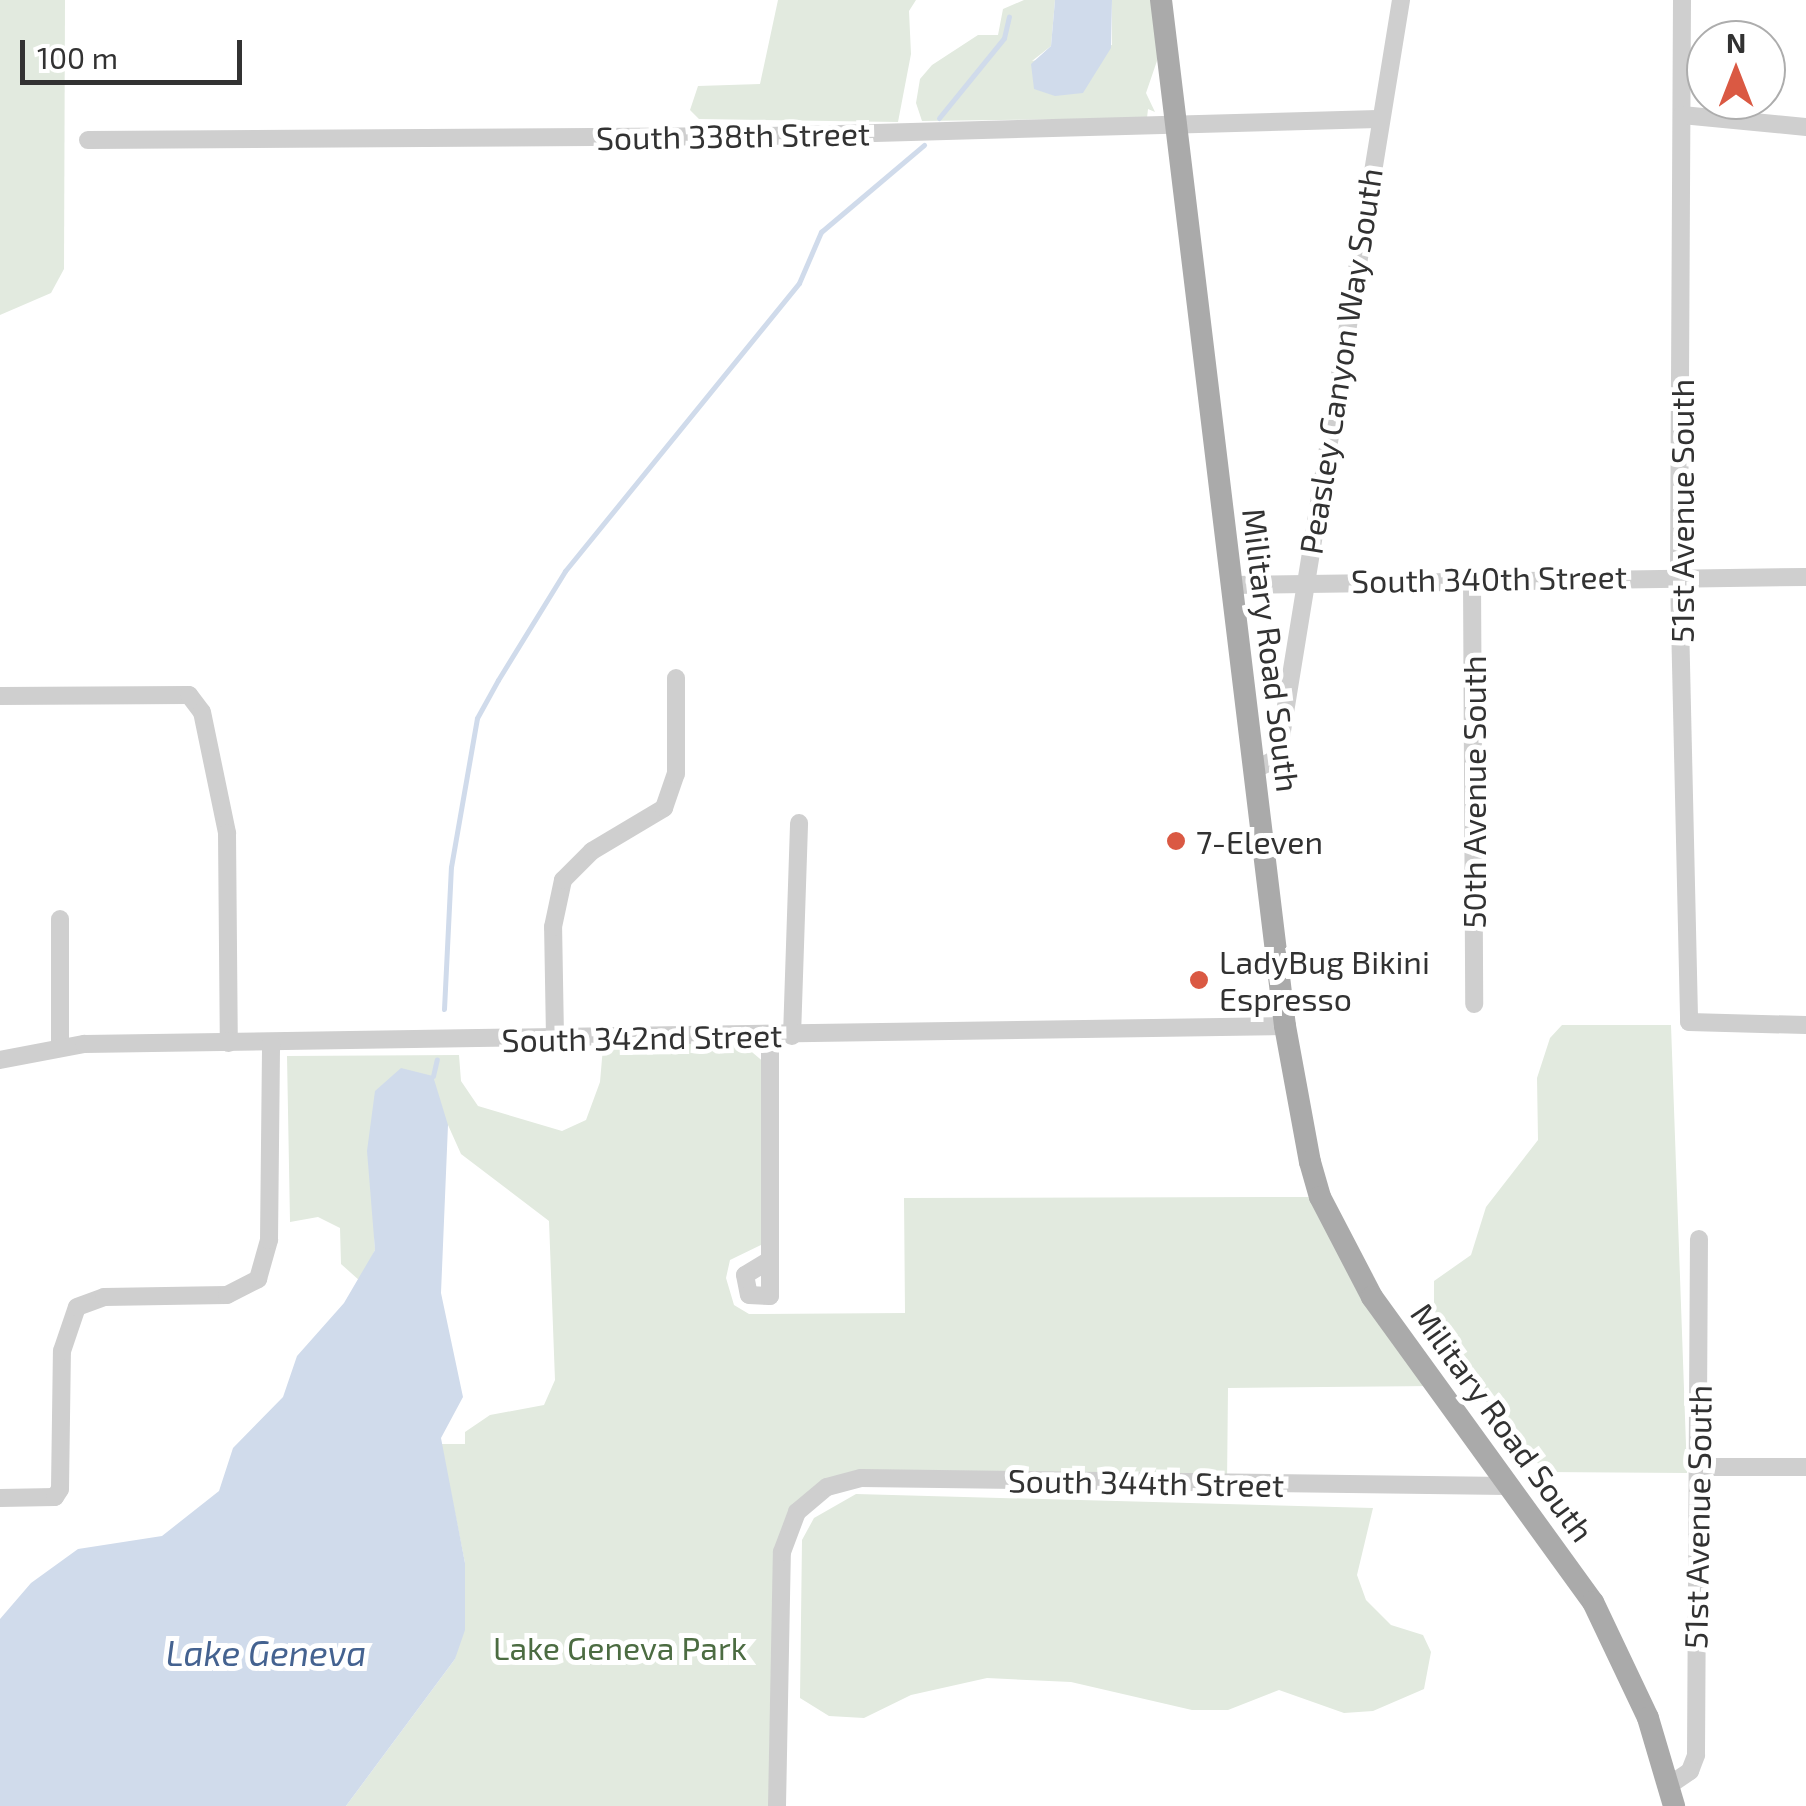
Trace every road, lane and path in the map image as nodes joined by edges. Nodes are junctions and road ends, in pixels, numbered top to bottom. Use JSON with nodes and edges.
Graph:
{"nodes":[{"id":1,"x":1161,"y":0,"type":"edge"},
{"id":2,"x":1401,"y":0,"type":"edge"},
{"id":3,"x":1682,"y":0,"type":"edge"},
{"id":4,"x":1682,"y":115,"type":"junction"},
{"id":5,"x":1378,"y":119,"type":"junction"},
{"id":6,"x":1175,"y":124,"type":"junction"},
{"id":7,"x":1806,"y":127,"type":"edge"},
{"id":8,"x":88,"y":140,"type":"dead end"},
{"id":9,"x":1680,"y":576,"type":"junction"},
{"id":10,"x":1806,"y":577,"type":"edge"},
{"id":11,"x":1472,"y":579,"type":"junction"},
{"id":12,"x":1306,"y":580,"type":"junction"},
{"id":13,"x":1231,"y":585,"type":"junction"},
{"id":14,"x":676,"y":678,"type":"dead end"},
{"id":15,"x":0,"y":696,"type":"edge"},
{"id":16,"x":1255,"y":769,"type":"junction"},
{"id":17,"x":799,"y":823,"type":"dead end"},
{"id":18,"x":60,"y":919,"type":"dead end"},
{"id":19,"x":1474,"y":1004,"type":"dead end"},
{"id":20,"x":1285,"y":1026,"type":"junction"},
{"id":21,"x":1806,"y":1026,"type":"edge"},
{"id":22,"x":792,"y":1036,"type":"junction"},
{"id":23,"x":555,"y":1037,"type":"junction"},
{"id":24,"x":770,"y":1037,"type":"junction"},
{"id":25,"x":229,"y":1043,"type":"junction"},
{"id":26,"x":271,"y":1044,"type":"junction"},
{"id":27,"x":60,"y":1046,"type":"junction"},
{"id":28,"x":0,"y":1060,"type":"edge"},
{"id":29,"x":1699,"y":1238,"type":"dead end"},
{"id":30,"x":770,"y":1260,"type":"dead end"},
{"id":31,"x":1701,"y":1467,"type":"junction"},
{"id":32,"x":1806,"y":1468,"type":"edge"},
{"id":33,"x":1507,"y":1486,"type":"junction"},
{"id":34,"x":0,"y":1498,"type":"edge"},
{"id":35,"x":1672,"y":1795,"type":"edge"},
{"id":36,"x":777,"y":1806,"type":"edge"}],
"edges":[{"from":1,"to":6,"type":"main road","name":"Military Road South"},
{"from":2,"to":5,"type":"street","name":"Peasley Canyon Way South"},
{"from":3,"to":4,"type":"street","name":"51st Avenue South"},
{"from":4,"to":7,"type":"street"},
{"from":4,"to":9,"type":"street","name":"51st Avenue South"},
{"from":5,"to":6,"type":"street","name":"South 338th Street"},
{"from":5,"to":12,"type":"street","name":"Peasley Canyon Way South"},
{"from":6,"to":8,"type":"street","name":"South 338th Street"},
{"from":6,"to":13,"type":"main road","name":"Military Road South"},
{"from":9,"to":10,"type":"street","name":"South 340th Street"},
{"from":9,"to":11,"type":"street","name":"South 340th Street"},
{"from":9,"to":21,"type":"street","name":"51st Avenue South"},
{"from":11,"to":12,"type":"street","name":"South 340th Street"},
{"from":11,"to":19,"type":"street","name":"50th Avenue South"},
{"from":12,"to":13,"type":"street","name":"South 340th Street"},
{"from":12,"to":16,"type":"street","name":"Peasley Canyon Way South"},
{"from":13,"to":16,"type":"main road","name":"Military Road South"},
{"from":14,"to":23,"type":"street"},
{"from":15,"to":25,"type":"street"},
{"from":16,"to":20,"type":"main road","name":"Military Road South"},
{"from":17,"to":22,"type":"street"},
{"from":18,"to":27,"type":"street"},
{"from":20,"to":22,"type":"street","name":"South 342nd Street"},
{"from":20,"to":33,"type":"main road","name":"Military Road South"},
{"from":22,"to":24,"type":"street","name":"South 342nd Street"},
{"from":23,"to":24,"type":"street","name":"South 342nd Street"},
{"from":23,"to":26,"type":"street","name":"South 342nd Street"},
{"from":24,"to":30,"type":"street"},
{"from":25,"to":26,"type":"street","name":"South 342nd Street"},
{"from":25,"to":27,"type":"street","name":"South 342nd Street"},
{"from":26,"to":34,"type":"street"},
{"from":27,"to":28,"type":"street","name":"South 342nd Street"},
{"from":29,"to":31,"type":"street","name":"51st Avenue South"},
{"from":31,"to":32,"type":"street"},
{"from":31,"to":35,"type":"street","name":"51st Avenue South"},
{"from":33,"to":35,"type":"main road","name":"Military Road South"},
{"from":33,"to":36,"type":"street","name":"South 344th Street"}]}
